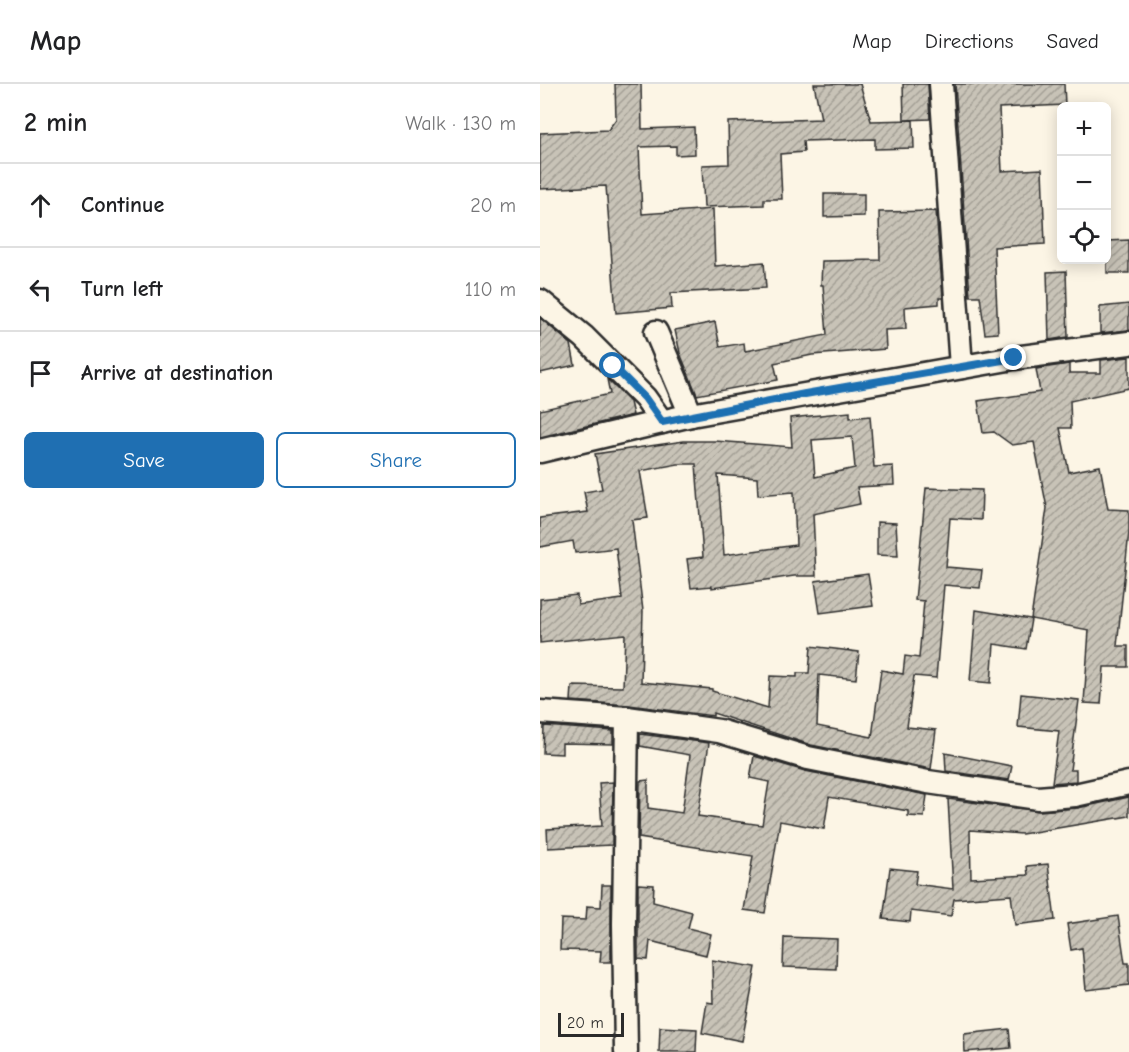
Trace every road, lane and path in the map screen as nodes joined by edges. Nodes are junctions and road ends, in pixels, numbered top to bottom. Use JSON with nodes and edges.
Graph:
{"nodes":[{"id":1,"x":941,"y":84,"type":"edge"},
{"id":2,"x":540,"y":301,"type":"edge"},
{"id":3,"x":656,"y":332,"type":"dead end"},
{"id":4,"x":1129,"y":343,"type":"edge"},
{"id":5,"x":961,"y":367,"type":"junction"},
{"id":6,"x":691,"y":415,"type":"junction"},
{"id":7,"x":662,"y":422,"type":"junction"},
{"id":8,"x":540,"y":451,"type":"edge"},
{"id":9,"x":540,"y":712,"type":"edge"},
{"id":10,"x":627,"y":718,"type":"junction"},
{"id":11,"x":1129,"y":783,"type":"edge"},
{"id":12,"x":626,"y":1052,"type":"edge"}],
"edges":[{"from":1,"to":5,"type":"street"},
{"from":2,"to":7,"type":"street"},
{"from":3,"to":6,"type":"street"},
{"from":4,"to":5,"type":"street"},
{"from":5,"to":6,"type":"street"},
{"from":6,"to":7,"type":"street"},
{"from":7,"to":8,"type":"street"},
{"from":9,"to":10,"type":"street"},
{"from":10,"to":11,"type":"street"},
{"from":10,"to":12,"type":"street"}]}
